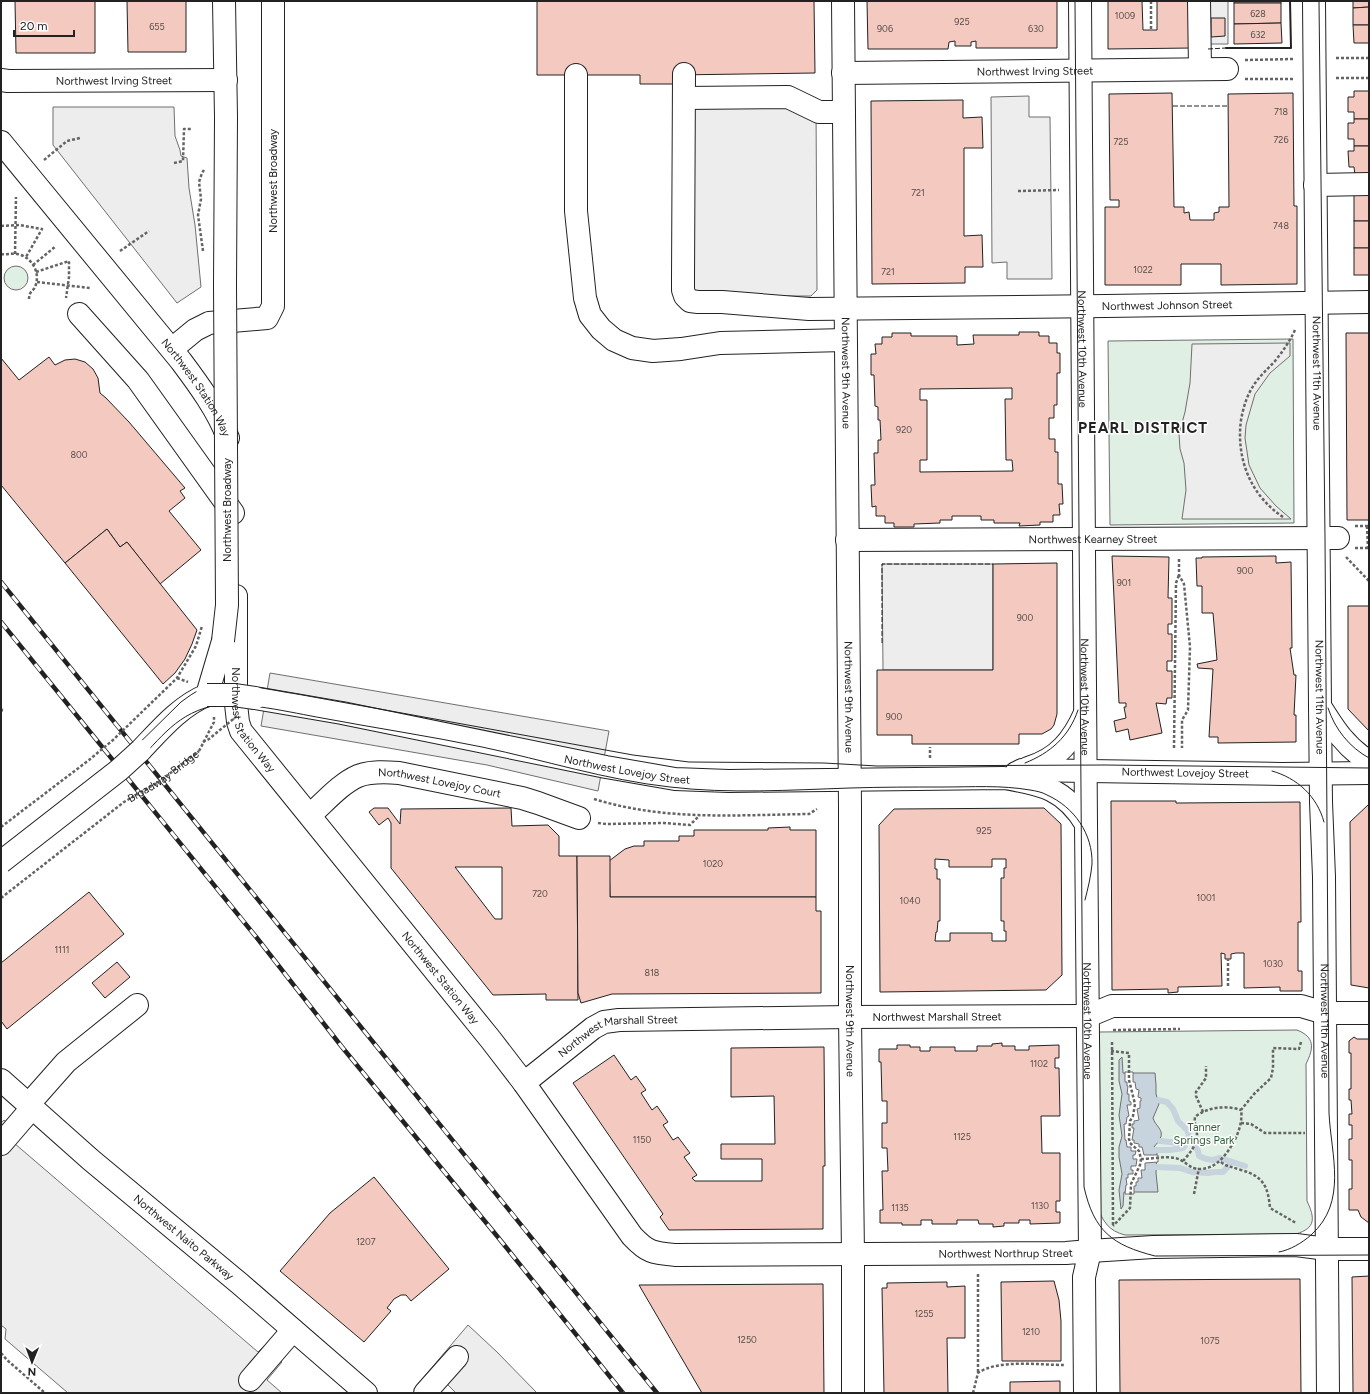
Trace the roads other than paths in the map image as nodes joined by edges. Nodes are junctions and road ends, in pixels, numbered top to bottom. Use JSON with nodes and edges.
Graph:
{"nodes":[{"id":1,"x":224,"y":1,"type":"edge"},
{"id":2,"x":273,"y":1,"type":"edge"},
{"id":3,"x":843,"y":1,"type":"edge"},
{"id":4,"x":1080,"y":1,"type":"edge"},
{"id":5,"x":1199,"y":1,"type":"edge"},
{"id":6,"x":1314,"y":1,"type":"edge"},
{"id":7,"x":1227,"y":69,"type":"road end"},
{"id":8,"x":1200,"y":70,"type":"junction"},
{"id":9,"x":1080,"y":71,"type":"junction"},
{"id":10,"x":843,"y":72,"type":"junction"},
{"id":11,"x":684,"y":74,"type":"dead end"},
{"id":12,"x":576,"y":75,"type":"dead end"},
{"id":13,"x":1,"y":80,"type":"edge"},
{"id":14,"x":226,"y":80,"type":"junction"},
{"id":15,"x":684,"y":98,"type":"junction"},
{"id":16,"x":844,"y":112,"type":"junction"},
{"id":17,"x":1,"y":142,"type":"edge"},
{"id":18,"x":1316,"y":184,"type":"junction"},
{"id":19,"x":1369,"y":184,"type":"edge"},
{"id":20,"x":1317,"y":302,"type":"junction"},
{"id":21,"x":1369,"y":302,"type":"edge"},
{"id":22,"x":73,"y":306,"type":"road end"},
{"id":23,"x":1082,"y":306,"type":"junction"},
{"id":24,"x":845,"y":308,"type":"junction"},
{"id":25,"x":846,"y":340,"type":"junction"},
{"id":26,"x":172,"y":349,"type":"junction"},
{"id":27,"x":236,"y":517,"type":"junction"},
{"id":28,"x":1084,"y":539,"type":"junction"},
{"id":29,"x":847,"y":540,"type":"junction"},
{"id":30,"x":1334,"y":543,"type":"junction"},
{"id":31,"x":207,"y":695,"type":"junction"},
{"id":32,"x":1320,"y":706,"type":"junction"},
{"id":33,"x":1085,"y":713,"type":"junction"},
{"id":34,"x":1369,"y":762,"type":"edge"},
{"id":35,"x":1086,"y":771,"type":"junction"},
{"id":36,"x":1321,"y":773,"type":"junction"},
{"id":37,"x":1369,"y":773,"type":"edge"},
{"id":38,"x":1013,"y":774,"type":"junction"},
{"id":39,"x":849,"y":779,"type":"junction"},
{"id":40,"x":310,"y":815,"type":"junction"},
{"id":41,"x":579,"y":818,"type":"road end"},
{"id":42,"x":1086,"y":824,"type":"junction"},
{"id":43,"x":1,"y":862,"type":"edge"},
{"id":44,"x":137,"y":1005,"type":"dead end"},
{"id":45,"x":1324,"y":1013,"type":"junction"},
{"id":46,"x":1369,"y":1013,"type":"edge"},
{"id":47,"x":1088,"y":1016,"type":"junction"},
{"id":48,"x":850,"y":1017,"type":"junction"},
{"id":49,"x":1,"y":1080,"type":"edge"},
{"id":50,"x":524,"y":1083,"type":"junction"},
{"id":51,"x":30,"y":1106,"type":"junction"},
{"id":52,"x":1,"y":1144,"type":"edge"},
{"id":53,"x":643,"y":1248,"type":"joint"},
{"id":54,"x":1327,"y":1249,"type":"junction"},
{"id":55,"x":1369,"y":1249,"type":"edge"},
{"id":56,"x":1090,"y":1251,"type":"junction"},
{"id":57,"x":853,"y":1254,"type":"junction"},
{"id":58,"x":293,"y":1330,"type":"junction"},
{"id":59,"x":457,"y":1357,"type":"dead end"},
{"id":60,"x":250,"y":1380,"type":"dead end"},
{"id":61,"x":366,"y":1393,"type":"edge"},
{"id":62,"x":425,"y":1393,"type":"edge"},
{"id":63,"x":853,"y":1393,"type":"edge"},
{"id":64,"x":1085,"y":1393,"type":"edge"},
{"id":65,"x":1328,"y":1393,"type":"edge"}],
"edges":[{"from":1,"to":14,"type":"street","name":"Northwest Broadway"},
{"from":2,"to":26,"type":"street","name":"Northwest Broadway"},
{"from":3,"to":10,"type":"street","name":"Northwest 9th Avenue"},
{"from":4,"to":9,"type":"street","name":"Northwest 10th Avenue"},
{"from":5,"to":8,"type":"street"},
{"from":6,"to":18,"type":"street","name":"Northwest 11th Avenue"},
{"from":7,"to":8,"type":"street","name":"Northwest Irving Street"},
{"from":8,"to":9,"type":"street","name":"Northwest Irving Street"},
{"from":9,"to":10,"type":"street","name":"Northwest Irving Street"},
{"from":9,"to":23,"type":"street","name":"Northwest 10th Avenue"},
{"from":10,"to":16,"type":"street","name":"Northwest 9th Avenue"},
{"from":11,"to":15,"type":"street"},
{"from":12,"to":25,"type":"street"},
{"from":13,"to":14,"type":"street","name":"Northwest Irving Street"},
{"from":14,"to":31,"type":"street","name":"Northwest Broadway","bridge":true},
{"from":15,"to":16,"type":"street"},
{"from":15,"to":24,"type":"street","name":"Northwest Johnson Street"},
{"from":16,"to":24,"type":"street","name":"Northwest 9th Avenue"},
{"from":17,"to":26,"type":"street","name":"Northwest Station Way"},
{"from":18,"to":19,"type":"street"},
{"from":18,"to":20,"type":"street","name":"Northwest 11th Avenue"},
{"from":20,"to":21,"type":"street","name":"Northwest Johnson Street"},
{"from":20,"to":23,"type":"street","name":"Northwest Johnson Street"},
{"from":20,"to":30,"type":"street","name":"Northwest 11th Avenue"},
{"from":22,"to":27,"type":"street"},
{"from":23,"to":24,"type":"street","name":"Northwest Johnson Street"},
{"from":23,"to":28,"type":"street","name":"Northwest 10th Avenue"},
{"from":24,"to":25,"type":"street","name":"Northwest 9th Avenue"},
{"from":25,"to":29,"type":"street","name":"Northwest 9th Avenue"},
{"from":26,"to":27,"type":"street","name":"Northwest Station Way"},
{"from":27,"to":40,"type":"street","name":"Northwest Station Way"},
{"from":28,"to":29,"type":"street","name":"Northwest Kearney Street"},
{"from":28,"to":30,"type":"street","name":"Northwest Kearney Street"},
{"from":28,"to":33,"type":"street","name":"Northwest 10th Avenue"},
{"from":29,"to":39,"type":"street","name":"Northwest 9th Avenue"},
{"from":30,"to":32,"type":"street","name":"Northwest 11th Avenue"},
{"from":31,"to":39,"type":"street","name":"Northwest Lovejoy Street","bridge":true},
{"from":31,"to":43,"type":"street","bridge":true},
{"from":32,"to":34,"type":"street"},
{"from":32,"to":36,"type":"street","name":"Northwest 11th Avenue"},
{"from":33,"to":35,"type":"street","name":"Northwest 10th Avenue"},
{"from":33,"to":38,"type":"street"},
{"from":35,"to":36,"type":"street","name":"Northwest Lovejoy Street"},
{"from":35,"to":38,"type":"street","name":"Northwest Lovejoy Street"},
{"from":35,"to":42,"type":"street","name":"Northwest 10th Avenue"},
{"from":36,"to":37,"type":"street","name":"Northwest Lovejoy Street"},
{"from":36,"to":45,"type":"street","name":"Northwest 11th Avenue"},
{"from":38,"to":39,"type":"street","name":"Northwest Lovejoy Street"},
{"from":38,"to":42,"type":"street","name":"Northwest Lovejoy Street"},
{"from":39,"to":48,"type":"street","name":"Northwest 9th Avenue"},
{"from":40,"to":41,"type":"street","name":"Northwest Lovejoy Court"},
{"from":40,"to":50,"type":"street","name":"Northwest Station Way"},
{"from":42,"to":47,"type":"street","name":"Northwest 10th Avenue"},
{"from":44,"to":51,"type":"street"},
{"from":45,"to":46,"type":"street","name":"Northwest Marshall Street"},
{"from":45,"to":47,"type":"street","name":"Northwest Marshall Street"},
{"from":45,"to":54,"type":"street","name":"Northwest 11th Avenue"},
{"from":47,"to":48,"type":"street","name":"Northwest Marshall Street"},
{"from":47,"to":56,"type":"street","name":"Northwest 10th Avenue"},
{"from":48,"to":50,"type":"street","name":"Northwest Marshall Street"},
{"from":48,"to":57,"type":"street","name":"Northwest 9th Avenue"},
{"from":49,"to":51,"type":"street","name":"Northwest Naito Parkway"},
{"from":50,"to":53,"type":"street","name":"Northwest Station Way"},
{"from":51,"to":52,"type":"street"},
{"from":51,"to":58,"type":"street","name":"Northwest Naito Parkway"},
{"from":53,"to":57,"type":"street","name":"Northwest Northrup Street"},
{"from":54,"to":55,"type":"street","name":"Northwest Northrup Street"},
{"from":54,"to":56,"type":"street","name":"Northwest Northrup Street"},
{"from":54,"to":65,"type":"street","name":"Northwest 11th Avenue"},
{"from":56,"to":57,"type":"street","name":"Northwest Northrup Street"},
{"from":56,"to":64,"type":"street","name":"Northwest 10th Avenue"},
{"from":57,"to":63,"type":"street","name":"Northwest 9th Avenue"},
{"from":58,"to":60,"type":"street"},
{"from":58,"to":61,"type":"street","name":"Northwest Naito Parkway"},
{"from":59,"to":62,"type":"street"}]}
